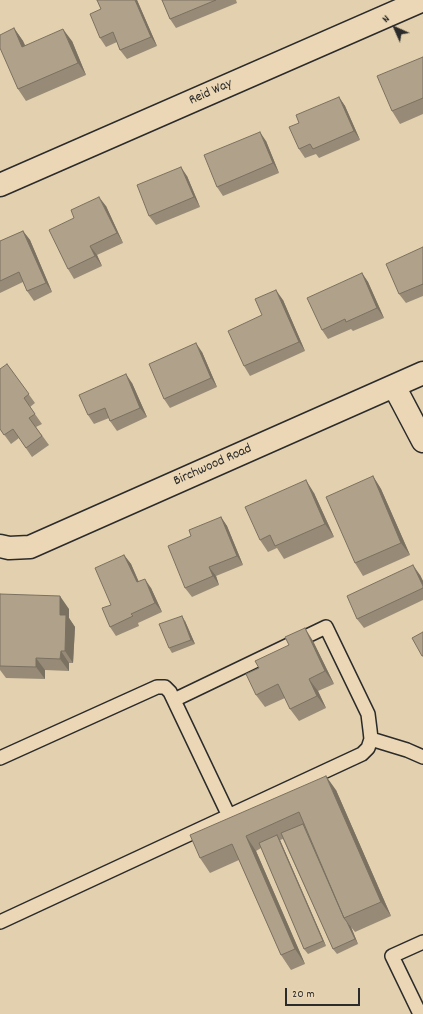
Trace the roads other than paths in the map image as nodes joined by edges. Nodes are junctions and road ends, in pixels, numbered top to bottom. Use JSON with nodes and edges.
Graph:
{"nodes":[{"id":1,"x":423,"y":0,"type":"edge"},
{"id":2,"x":0,"y":185,"type":"edge"},
{"id":3,"x":423,"y":373,"type":"edge"},
{"id":4,"x":394,"y":386,"type":"junction"},
{"id":5,"x":423,"y":441,"type":"edge"},
{"id":6,"x":0,"y":546,"type":"edge"},
{"id":7,"x":174,"y":700,"type":"junction"},
{"id":8,"x":371,"y":739,"type":"junction"},
{"id":9,"x":423,"y":757,"type":"edge"},
{"id":10,"x":0,"y":758,"type":"edge"},
{"id":11,"x":229,"y":816,"type":"junction"},
{"id":12,"x":0,"y":922,"type":"edge"},
{"id":13,"x":423,"y":942,"type":"edge"},
{"id":14,"x":420,"y":1014,"type":"edge"}],
"edges":[{"from":1,"to":2,"type":"street","name":"Reid Way"},
{"from":3,"to":4,"type":"street","name":"Birchwood Road"},
{"from":4,"to":5,"type":"street"},
{"from":4,"to":6,"type":"street","name":"Birchwood Road"},
{"from":7,"to":8,"type":"lane"},
{"from":7,"to":10,"type":"lane"},
{"from":7,"to":11,"type":"lane"},
{"from":8,"to":9,"type":"lane"},
{"from":8,"to":11,"type":"lane"},
{"from":11,"to":12,"type":"lane"},
{"from":13,"to":14,"type":"lane"}]}
